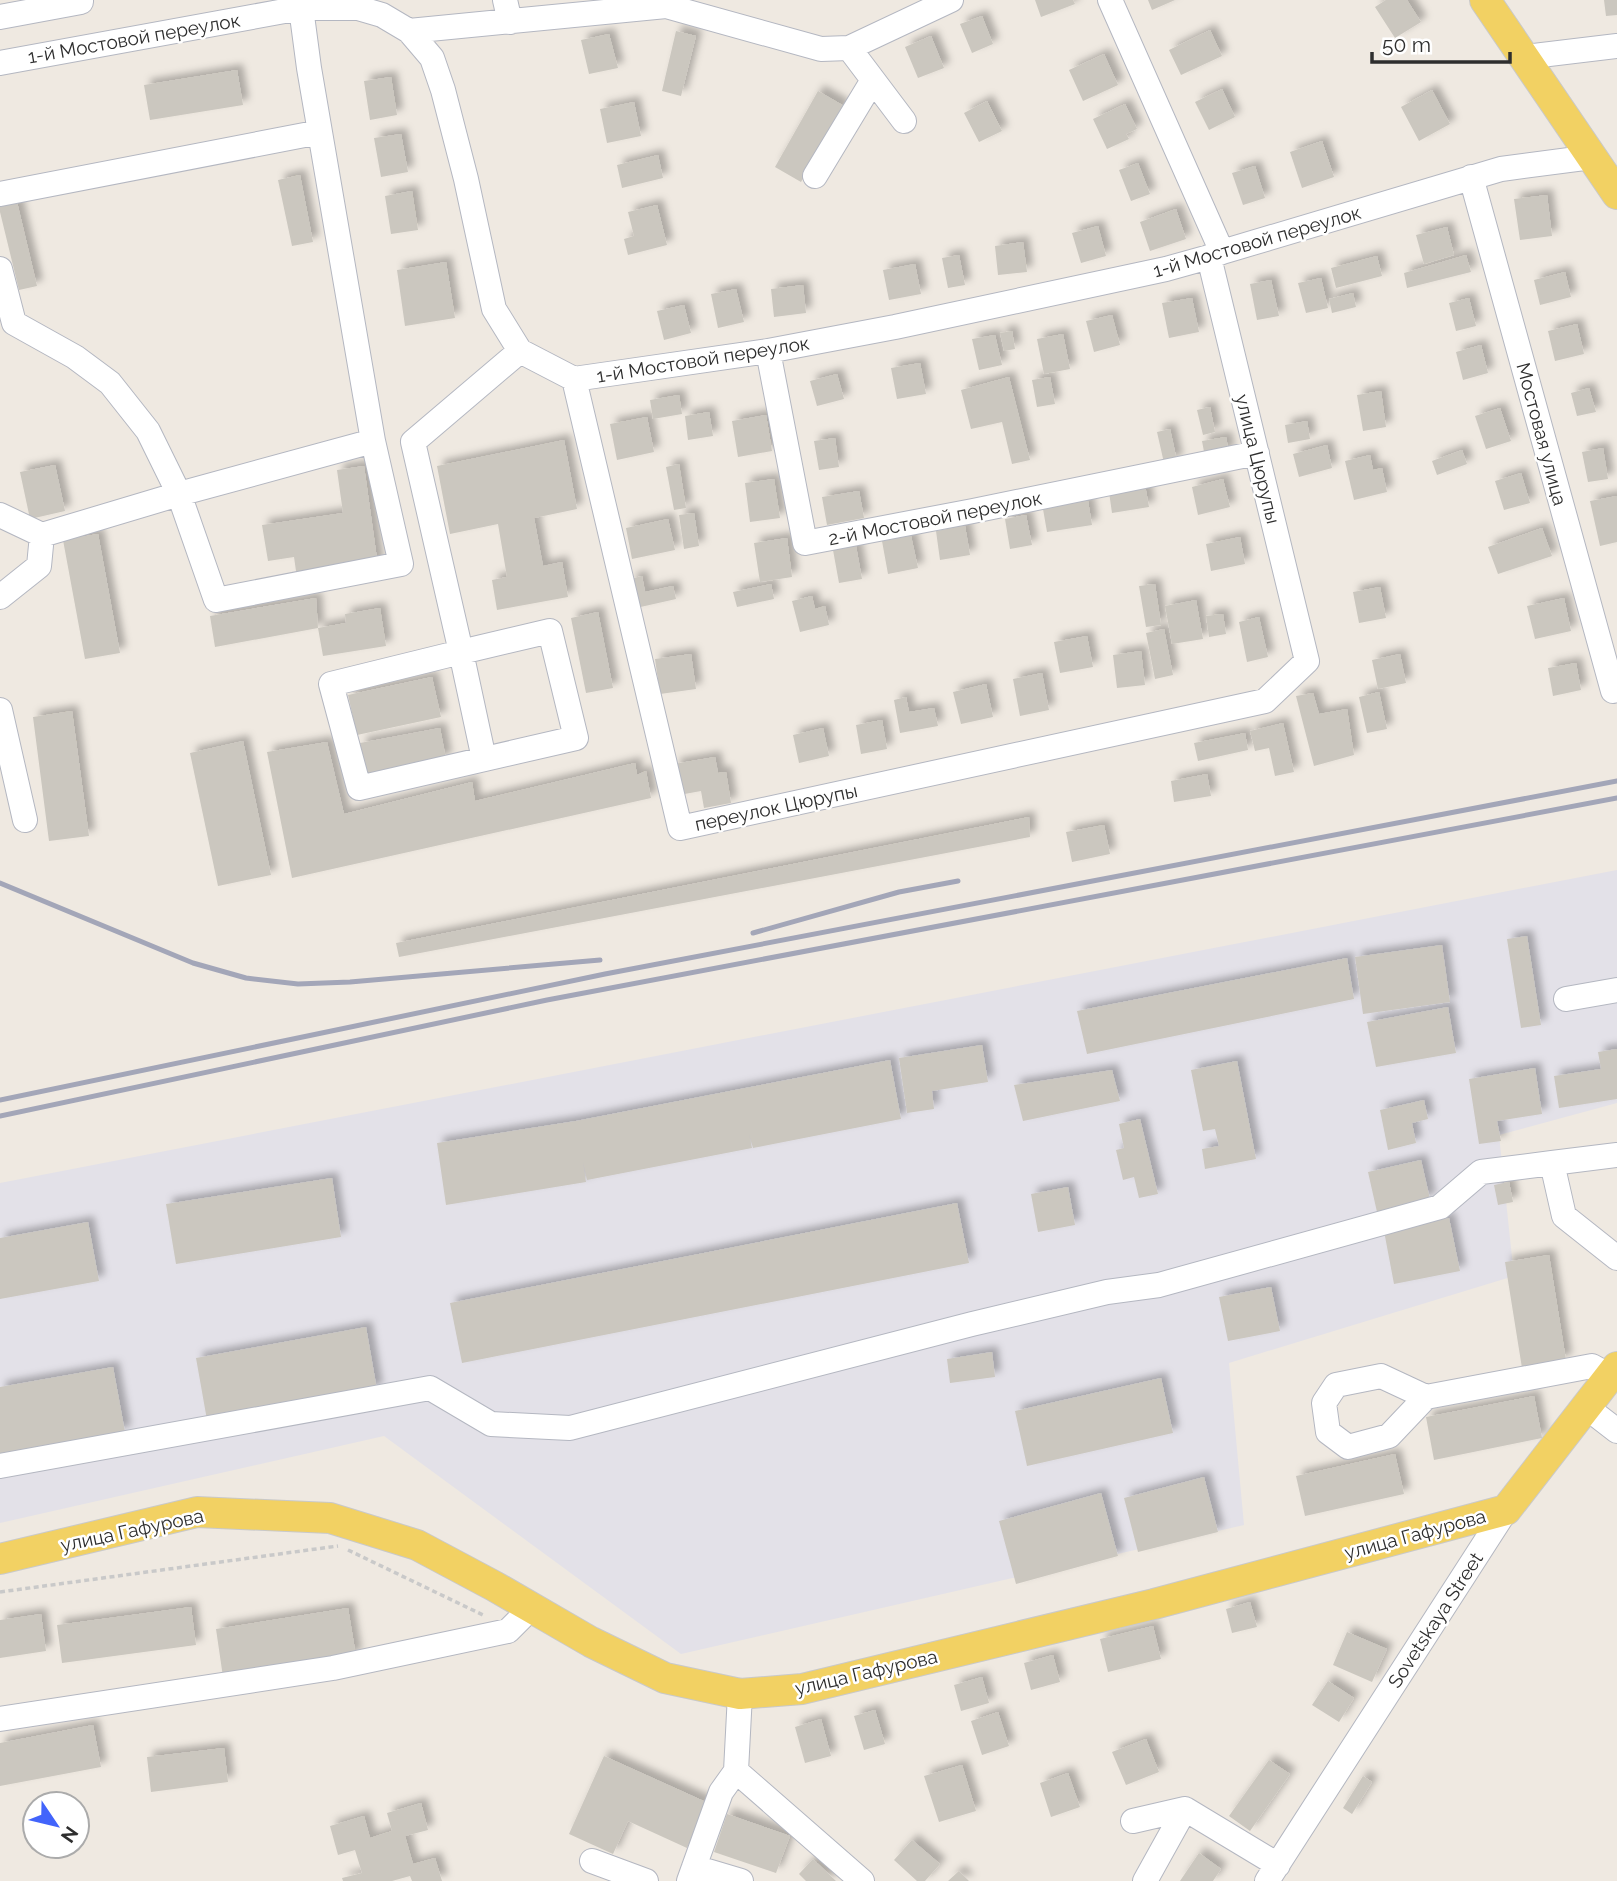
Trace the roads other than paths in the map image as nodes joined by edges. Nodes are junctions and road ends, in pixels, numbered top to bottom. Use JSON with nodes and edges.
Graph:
{"nodes":[{"id":1,"x":80,"y":0,"type":"edge"},
{"id":2,"x":951,"y":0,"type":"edge"},
{"id":3,"x":1110,"y":0,"type":"edge"},
{"id":4,"x":1485,"y":0,"type":"edge"},
{"id":5,"x":292,"y":6,"type":"edge"},
{"id":6,"x":508,"y":11,"type":"edge"},
{"id":7,"x":0,"y":17,"type":"edge"},
{"id":8,"x":409,"y":30,"type":"junction"},
{"id":9,"x":1617,"y":47,"type":"edge"},
{"id":10,"x":849,"y":48,"type":"junction"},
{"id":11,"x":1524,"y":57,"type":"junction"},
{"id":12,"x":0,"y":63,"type":"edge"},
{"id":13,"x":873,"y":80,"type":"junction"},
{"id":14,"x":904,"y":121,"type":"dead end"},
{"id":15,"x":320,"y":132,"type":"junction"},
{"id":16,"x":1592,"y":157,"type":"junction"},
{"id":17,"x":816,"y":176,"type":"dead end"},
{"id":18,"x":1471,"y":177,"type":"junction"},
{"id":19,"x":0,"y":194,"type":"edge"},
{"id":20,"x":1617,"y":194,"type":"edge"},
{"id":21,"x":1216,"y":255,"type":"junction"},
{"id":22,"x":0,"y":269,"type":"edge"},
{"id":23,"x":7,"y":325,"type":"edge"},
{"id":24,"x":520,"y":351,"type":"junction"},
{"id":25,"x":768,"y":351,"type":"junction"},
{"id":26,"x":574,"y":379,"type":"junction"},
{"id":27,"x":373,"y":441,"type":"junction"},
{"id":28,"x":1257,"y":453,"type":"junction"},
{"id":29,"x":179,"y":494,"type":"junction"},
{"id":30,"x":0,"y":515,"type":"edge"},
{"id":31,"x":42,"y":535,"type":"junction"},
{"id":32,"x":0,"y":597,"type":"edge"},
{"id":33,"x":461,"y":652,"type":"junction"},
{"id":34,"x":1307,"y":661,"type":"joint"},
{"id":35,"x":1613,"y":691,"type":"dead end"},
{"id":36,"x":0,"y":710,"type":"edge"},
{"id":37,"x":484,"y":759,"type":"junction"},
{"id":38,"x":25,"y":820,"type":"dead end"},
{"id":39,"x":1617,"y":990,"type":"edge"},
{"id":40,"x":1566,"y":999,"type":"dead end"},
{"id":41,"x":1617,"y":1155,"type":"edge"},
{"id":42,"x":1552,"y":1163,"type":"junction"},
{"id":43,"x":1617,"y":1258,"type":"edge"},
{"id":44,"x":1614,"y":1372,"type":"edge"},
{"id":45,"x":1426,"y":1397,"type":"dead end"},
{"id":46,"x":1587,"y":1407,"type":"junction"},
{"id":47,"x":1617,"y":1431,"type":"edge"},
{"id":48,"x":0,"y":1466,"type":"edge"},
{"id":49,"x":1506,"y":1510,"type":"junction"},
{"id":50,"x":0,"y":1559,"type":"edge"},
{"id":51,"x":521,"y":1618,"type":"junction"},
{"id":52,"x":740,"y":1694,"type":"junction"},
{"id":53,"x":0,"y":1719,"type":"edge"},
{"id":54,"x":736,"y":1771,"type":"junction"},
{"id":55,"x":1185,"y":1809,"type":"junction"},
{"id":56,"x":1133,"y":1821,"type":"dead end"},
{"id":57,"x":592,"y":1861,"type":"dead end"},
{"id":58,"x":1272,"y":1873,"type":"edge"},
{"id":59,"x":692,"y":1874,"type":"edge"},
{"id":60,"x":646,"y":1881,"type":"edge"},
{"id":61,"x":741,"y":1881,"type":"edge"},
{"id":62,"x":862,"y":1881,"type":"edge"},
{"id":63,"x":1145,"y":1881,"type":"edge"}],
"edges":[{"from":1,"to":7,"type":"street"},
{"from":2,"to":10,"type":"street"},
{"from":3,"to":21,"type":"street","name":"улица Цюрупы"},
{"from":4,"to":11,"type":"main road"},
{"from":5,"to":8,"type":"street","name":"1-й Мостовой переулок"},
{"from":5,"to":12,"type":"street","name":"1-й Мостовой переулок"},
{"from":5,"to":15,"type":"street"},
{"from":6,"to":8,"type":"street"},
{"from":6,"to":10,"type":"street"},
{"from":8,"to":24,"type":"street","name":"1-й Мостовой переулок"},
{"from":9,"to":11,"type":"street"},
{"from":10,"to":13,"type":"street"},
{"from":11,"to":16,"type":"main road"},
{"from":13,"to":14,"type":"street"},
{"from":13,"to":17,"type":"street"},
{"from":15,"to":19,"type":"street"},
{"from":15,"to":27,"type":"street"},
{"from":16,"to":18,"type":"street","name":"1-й Мостовой переулок"},
{"from":16,"to":20,"type":"main road"},
{"from":18,"to":21,"type":"street","name":"1-й Мостовой переулок"},
{"from":18,"to":35,"type":"street","name":"Мостовая улица"},
{"from":21,"to":25,"type":"street","name":"1-й Мостовой переулок"},
{"from":21,"to":28,"type":"street","name":"улица Цюрупы"},
{"from":22,"to":23,"type":"street"},
{"from":23,"to":29,"type":"street"},
{"from":24,"to":26,"type":"street","name":"1-й Мостовой переулок"},
{"from":24,"to":33,"type":"street"},
{"from":25,"to":26,"type":"street","name":"1-й Мостовой переулок"},
{"from":25,"to":28,"type":"street","name":"2-й Мостовой переулок"},
{"from":26,"to":34,"type":"street","name":"переулок Цюрупы"},
{"from":27,"to":29,"type":"street"},
{"from":27,"to":29,"type":"street"},
{"from":28,"to":34,"type":"street","name":"улица Цюрупы"},
{"from":29,"to":31,"type":"street"},
{"from":30,"to":31,"type":"street"},
{"from":31,"to":32,"type":"street"},
{"from":33,"to":37,"type":"street"},
{"from":33,"to":37,"type":"street"},
{"from":33,"to":37,"type":"street"},
{"from":36,"to":38,"type":"street"},
{"from":39,"to":40,"type":"street"},
{"from":41,"to":42,"type":"street"},
{"from":42,"to":43,"type":"street"},
{"from":42,"to":48,"type":"street"},
{"from":44,"to":45,"type":"street"},
{"from":44,"to":46,"type":"main road","name":"Sovetskaya Street"},
{"from":46,"to":47,"type":"street"},
{"from":46,"to":49,"type":"main road","name":"Sovetskaya Street"},
{"from":49,"to":52,"type":"main road","name":"улица Гафурова"},
{"from":49,"to":58,"type":"street","name":"Sovetskaya Street"},
{"from":50,"to":51,"type":"main road","name":"улица Гафурова"},
{"from":51,"to":52,"type":"main road","name":"улица Гафурова"},
{"from":51,"to":53,"type":"street"},
{"from":52,"to":54,"type":"street"},
{"from":54,"to":59,"type":"street"},
{"from":54,"to":62,"type":"street"},
{"from":55,"to":56,"type":"street"},
{"from":55,"to":58,"type":"street"},
{"from":55,"to":63,"type":"street"},
{"from":57,"to":60,"type":"street"},
{"from":59,"to":61,"type":"street"}]}
